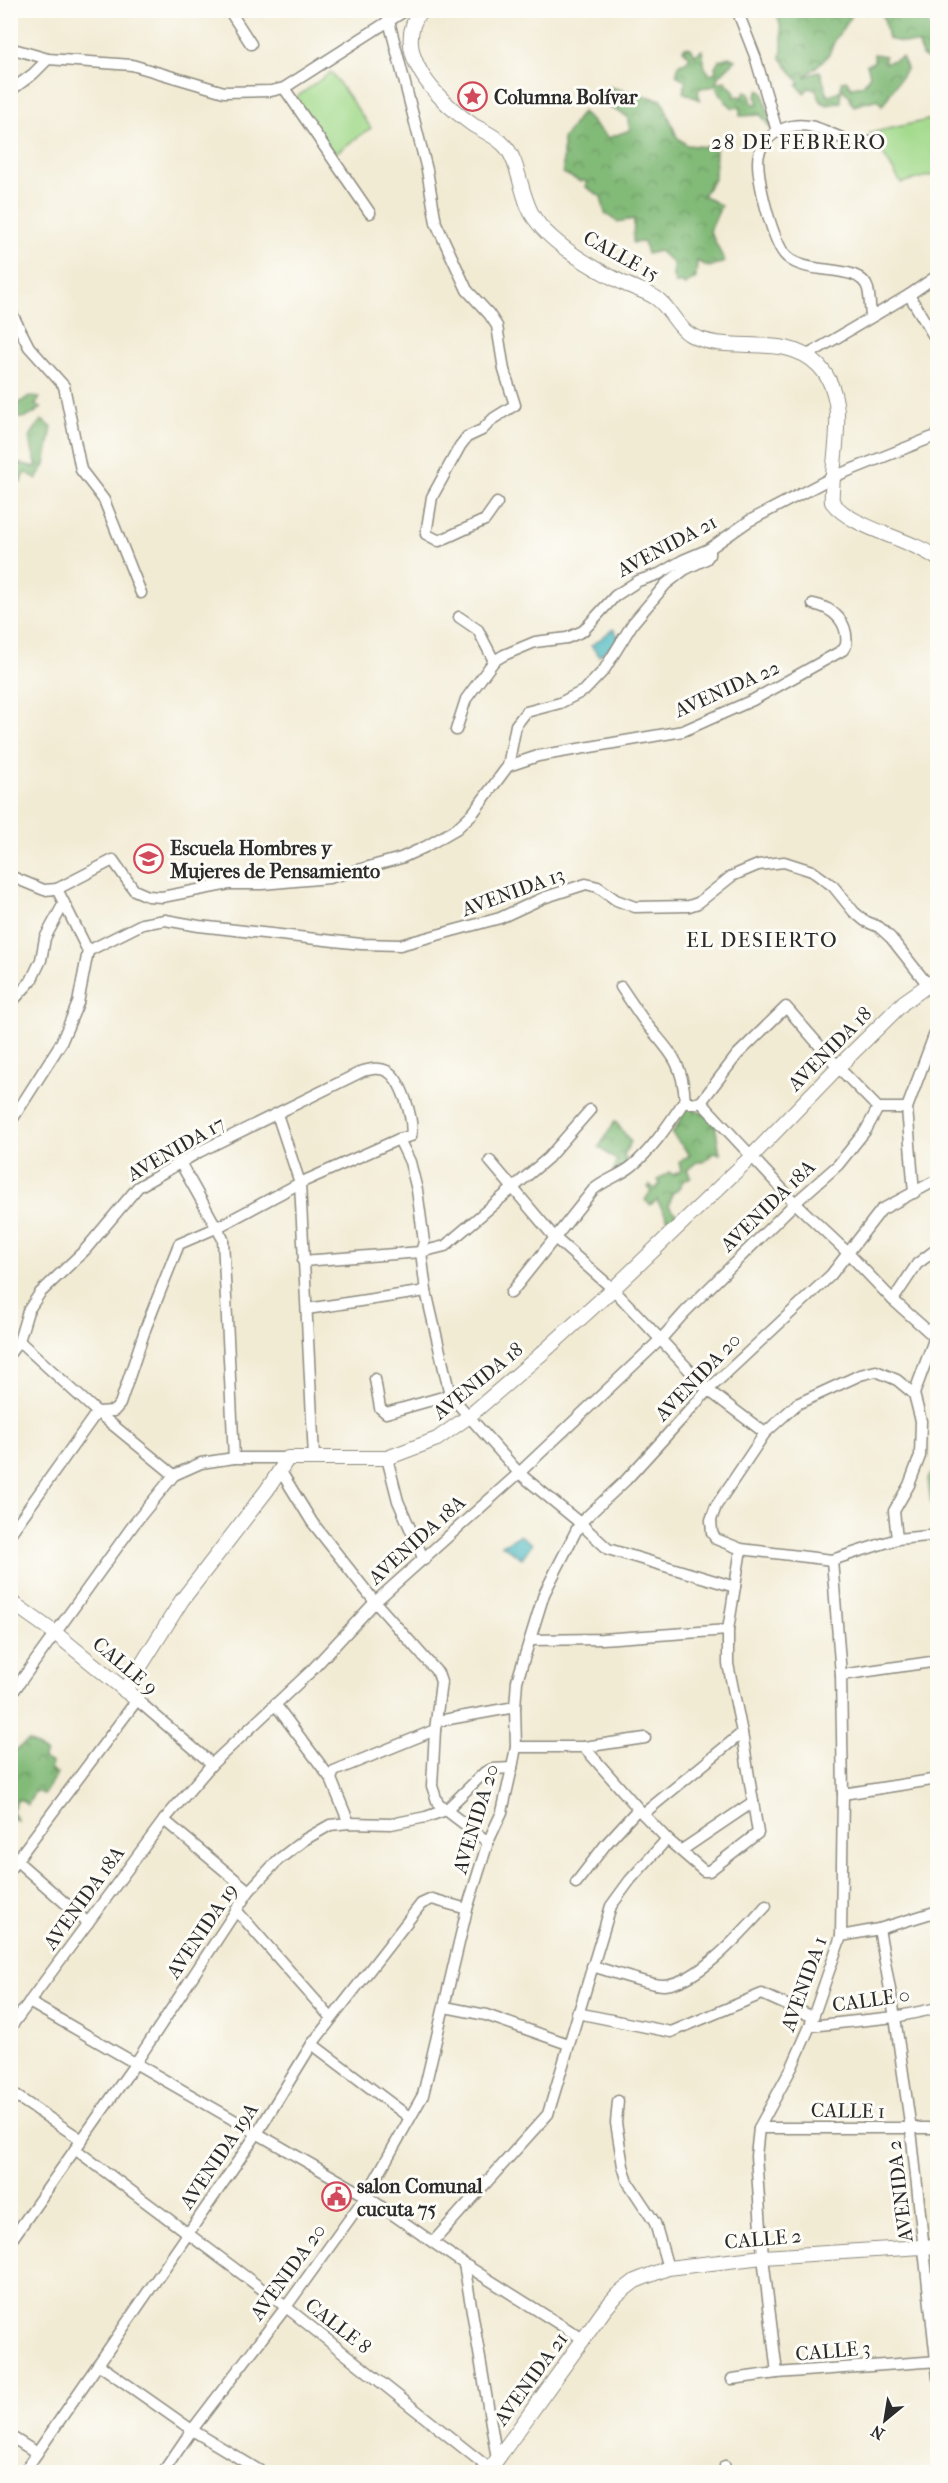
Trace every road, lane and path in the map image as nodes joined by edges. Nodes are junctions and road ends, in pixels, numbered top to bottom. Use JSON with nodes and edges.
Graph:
{"nodes":[{"id":1,"x":229,"y":10,"type":"edge"},
{"id":2,"x":406,"y":10,"type":"edge"},
{"id":3,"x":421,"y":10,"type":"edge"},
{"id":4,"x":737,"y":10,"type":"edge"},
{"id":5,"x":389,"y":21,"type":"junction"},
{"id":6,"x":251,"y":44,"type":"dead end"},
{"id":7,"x":10,"y":48,"type":"edge"},
{"id":8,"x":48,"y":58,"type":"junction"},
{"id":9,"x":284,"y":88,"type":"junction"},
{"id":10,"x":10,"y":92,"type":"edge"},
{"id":11,"x":777,"y":131,"type":"junction"},
{"id":12,"x":881,"y":142,"type":"dead end"},
{"id":13,"x":370,"y":213,"type":"dead end"},
{"id":14,"x":938,"y":274,"type":"edge"},
{"id":15,"x":909,"y":295,"type":"junction"},
{"id":16,"x":10,"y":310,"type":"edge"},
{"id":17,"x":872,"y":316,"type":"junction"},
{"id":18,"x":936,"y":338,"type":"edge"},
{"id":19,"x":806,"y":356,"type":"junction"},
{"id":20,"x":938,"y":435,"type":"edge"},
{"id":21,"x":833,"y":477,"type":"junction"},
{"id":22,"x":496,"y":503,"type":"dead end"},
{"id":23,"x":709,"y":549,"type":"junction"},
{"id":24,"x":938,"y":559,"type":"edge"},
{"id":25,"x":141,"y":593,"type":"dead end"},
{"id":26,"x":813,"y":603,"type":"dead end"},
{"id":27,"x":459,"y":617,"type":"dead end"},
{"id":28,"x":494,"y":661,"type":"junction"},
{"id":29,"x":456,"y":730,"type":"dead end"},
{"id":30,"x":508,"y":766,"type":"junction"},
{"id":31,"x":10,"y":876,"type":"edge"},
{"id":32,"x":57,"y":889,"type":"junction"},
{"id":33,"x":64,"y":903,"type":"junction"},
{"id":34,"x":88,"y":951,"type":"junction"},
{"id":35,"x":933,"y":981,"type":"edge"},
{"id":36,"x":621,"y":987,"type":"dead end"},
{"id":37,"x":10,"y":1004,"type":"edge"},
{"id":38,"x":938,"y":1025,"type":"edge"},
{"id":39,"x":838,"y":1067,"type":"junction"},
{"id":40,"x":686,"y":1100,"type":"junction"},
{"id":41,"x":701,"y":1102,"type":"junction"},
{"id":42,"x":878,"y":1108,"type":"junction"},
{"id":43,"x":907,"y":1108,"type":"junction"},
{"id":44,"x":590,"y":1110,"type":"dead end"},
{"id":45,"x":277,"y":1114,"type":"junction"},
{"id":46,"x":10,"y":1123,"type":"edge"},
{"id":47,"x":399,"y":1139,"type":"junction"},
{"id":48,"x":751,"y":1157,"type":"junction"},
{"id":49,"x":490,"y":1161,"type":"dead end"},
{"id":50,"x":181,"y":1164,"type":"junction"},
{"id":51,"x":936,"y":1181,"type":"edge"},
{"id":52,"x":300,"y":1183,"type":"junction"},
{"id":53,"x":513,"y":1189,"type":"junction"},
{"id":54,"x":914,"y":1193,"type":"junction"},
{"id":55,"x":795,"y":1203,"type":"junction"},
{"id":56,"x":216,"y":1228,"type":"junction"},
{"id":57,"x":555,"y":1238,"type":"junction"},
{"id":58,"x":937,"y":1248,"type":"edge"},
{"id":59,"x":421,"y":1252,"type":"junction"},
{"id":60,"x":847,"y":1252,"type":"junction"},
{"id":61,"x":303,"y":1261,"type":"junction"},
{"id":62,"x":613,"y":1289,"type":"junction"},
{"id":63,"x":426,"y":1291,"type":"junction"},
{"id":64,"x":511,"y":1293,"type":"dead end"},
{"id":65,"x":893,"y":1300,"type":"junction"},
{"id":66,"x":307,"y":1309,"type":"junction"},
{"id":67,"x":936,"y":1339,"type":"edge"},
{"id":68,"x":661,"y":1340,"type":"junction"},
{"id":69,"x":19,"y":1341,"type":"junction"},
{"id":70,"x":10,"y":1353,"type":"edge"},
{"id":71,"x":375,"y":1379,"type":"dead end"},
{"id":72,"x":708,"y":1390,"type":"junction"},
{"id":73,"x":914,"y":1394,"type":"junction"},
{"id":74,"x":450,"y":1395,"type":"junction"},
{"id":75,"x":97,"y":1412,"type":"junction"},
{"id":76,"x":468,"y":1417,"type":"junction"},
{"id":77,"x":765,"y":1433,"type":"junction"},
{"id":78,"x":314,"y":1457,"type":"junction"},
{"id":79,"x":234,"y":1458,"type":"junction"},
{"id":80,"x":387,"y":1458,"type":"junction"},
{"id":81,"x":284,"y":1464,"type":"junction"},
{"id":82,"x":519,"y":1473,"type":"junction"},
{"id":83,"x":174,"y":1475,"type":"junction"},
{"id":84,"x":580,"y":1523,"type":"junction"},
{"id":85,"x":10,"y":1534,"type":"edge"},
{"id":86,"x":938,"y":1535,"type":"edge"},
{"id":87,"x":897,"y":1539,"type":"junction"},
{"id":88,"x":741,"y":1549,"type":"junction"},
{"id":89,"x":424,"y":1560,"type":"junction"},
{"id":90,"x":832,"y":1560,"type":"junction"},
{"id":91,"x":735,"y":1587,"type":"junction"},
{"id":92,"x":10,"y":1601,"type":"edge"},
{"id":93,"x":375,"y":1602,"type":"junction"},
{"id":94,"x":728,"y":1630,"type":"junction"},
{"id":95,"x":55,"y":1633,"type":"junction"},
{"id":96,"x":530,"y":1640,"type":"junction"},
{"id":97,"x":938,"y":1661,"type":"edge"},
{"id":98,"x":841,"y":1676,"type":"junction"},
{"id":99,"x":125,"y":1691,"type":"junction"},
{"id":100,"x":10,"y":1696,"type":"edge"},
{"id":101,"x":137,"y":1700,"type":"junction"},
{"id":102,"x":275,"y":1704,"type":"junction"},
{"id":103,"x":514,"y":1707,"type":"junction"},
{"id":104,"x":436,"y":1725,"type":"junction"},
{"id":105,"x":742,"y":1733,"type":"junction"},
{"id":106,"x":645,"y":1738,"type":"dead end"},
{"id":107,"x":584,"y":1747,"type":"junction"},
{"id":108,"x":516,"y":1748,"type":"junction"},
{"id":109,"x":212,"y":1764,"type":"junction"},
{"id":110,"x":512,"y":1768,"type":"junction"},
{"id":111,"x":331,"y":1779,"type":"junction"},
{"id":112,"x":938,"y":1779,"type":"edge"},
{"id":113,"x":843,"y":1794,"type":"junction"},
{"id":114,"x":753,"y":1802,"type":"junction"},
{"id":115,"x":446,"y":1810,"type":"junction"},
{"id":116,"x":641,"y":1812,"type":"junction"},
{"id":117,"x":164,"y":1820,"type":"junction"},
{"id":118,"x":349,"y":1823,"type":"junction"},
{"id":119,"x":667,"y":1839,"type":"junction"},
{"id":120,"x":488,"y":1842,"type":"junction"},
{"id":121,"x":682,"y":1850,"type":"junction"},
{"id":122,"x":13,"y":1861,"type":"edge"},
{"id":123,"x":576,"y":1883,"type":"dead end"},
{"id":124,"x":249,"y":1891,"type":"junction"},
{"id":125,"x":766,"y":1906,"type":"dead end"},
{"id":126,"x":467,"y":1909,"type":"junction"},
{"id":127,"x":236,"y":1910,"type":"junction"},
{"id":128,"x":938,"y":1911,"type":"edge"},
{"id":129,"x":88,"y":1923,"type":"junction"},
{"id":130,"x":879,"y":1929,"type":"junction"},
{"id":131,"x":841,"y":1936,"type":"junction"},
{"id":132,"x":592,"y":1966,"type":"junction"},
{"id":133,"x":29,"y":2002,"type":"junction"},
{"id":134,"x":445,"y":2007,"type":"junction"},
{"id":135,"x":938,"y":2008,"type":"edge"},
{"id":136,"x":577,"y":2013,"type":"junction"},
{"id":137,"x":895,"y":2017,"type":"junction"},
{"id":138,"x":331,"y":2018,"type":"junction"},
{"id":139,"x":812,"y":2022,"type":"junction"},
{"id":140,"x":10,"y":2028,"type":"edge"},
{"id":141,"x":312,"y":2044,"type":"junction"},
{"id":142,"x":568,"y":2044,"type":"junction"},
{"id":143,"x":135,"y":2064,"type":"junction"},
{"id":144,"x":10,"y":2092,"type":"edge"},
{"id":145,"x":618,"y":2101,"type":"dead end"},
{"id":146,"x":409,"y":2117,"type":"junction"},
{"id":147,"x":759,"y":2128,"type":"junction"},
{"id":148,"x":938,"y":2128,"type":"edge"},
{"id":149,"x":911,"y":2130,"type":"junction"},
{"id":150,"x":258,"y":2132,"type":"junction"},
{"id":151,"x":79,"y":2144,"type":"junction"},
{"id":152,"x":366,"y":2196,"type":"junction"},
{"id":153,"x":187,"y":2235,"type":"junction"},
{"id":154,"x":10,"y":2242,"type":"edge"},
{"id":155,"x":433,"y":2242,"type":"junction"},
{"id":156,"x":931,"y":2247,"type":"edge"},
{"id":157,"x":763,"y":2257,"type":"junction"},
{"id":158,"x":464,"y":2264,"type":"junction"},
{"id":159,"x":668,"y":2268,"type":"junction"},
{"id":160,"x":286,"y":2307,"type":"junction"},
{"id":161,"x":605,"y":2309,"type":"joint"},
{"id":162,"x":583,"y":2339,"type":"junction"},
{"id":163,"x":937,"y":2361,"type":"edge"},
{"id":164,"x":98,"y":2364,"type":"junction"},
{"id":165,"x":777,"y":2373,"type":"junction"},
{"id":166,"x":938,"y":2378,"type":"edge"},
{"id":167,"x":732,"y":2379,"type":"dead end"},
{"id":168,"x":192,"y":2430,"type":"junction"},
{"id":169,"x":10,"y":2436,"type":"edge"},
{"id":170,"x":37,"y":2453,"type":"junction"},
{"id":171,"x":492,"y":2467,"type":"edge"},
{"id":172,"x":24,"y":2472,"type":"edge"},
{"id":173,"x":163,"y":2472,"type":"edge"},
{"id":174,"x":262,"y":2472,"type":"edge"}],
"edges":[{"from":1,"to":6,"type":"street"},
{"from":2,"to":5,"type":"street"},
{"from":3,"to":19,"type":"main road","name":"CALLE 15"},
{"from":4,"to":11,"type":"street"},
{"from":5,"to":9,"type":"street"},
{"from":5,"to":22,"type":"street"},
{"from":7,"to":8,"type":"street"},
{"from":8,"to":9,"type":"street"},
{"from":8,"to":10,"type":"street"},
{"from":9,"to":13,"type":"street"},
{"from":11,"to":12,"type":"street"},
{"from":11,"to":17,"type":"street"},
{"from":14,"to":15,"type":"street"},
{"from":15,"to":17,"type":"street"},
{"from":15,"to":18,"type":"street"},
{"from":16,"to":25,"type":"street"},
{"from":17,"to":19,"type":"street"},
{"from":19,"to":21,"type":"main road","name":"CALLE 15"},
{"from":20,"to":21,"type":"street","name":"AVENIDA 21"},
{"from":21,"to":23,"type":"street","name":"AVENIDA 21"},
{"from":21,"to":24,"type":"main road","name":"CALLE 15"},
{"from":23,"to":28,"type":"street","name":"AVENIDA 21"},
{"from":23,"to":30,"type":"street"},
{"from":26,"to":30,"type":"street","name":"AVENIDA 22"},
{"from":27,"to":28,"type":"street"},
{"from":28,"to":29,"type":"street","name":"AVENIDA 21"},
{"from":30,"to":32,"type":"street"},
{"from":31,"to":32,"type":"street"},
{"from":32,"to":33,"type":"street"},
{"from":33,"to":34,"type":"street"},
{"from":33,"to":37,"type":"street"},
{"from":34,"to":35,"type":"street","name":"AVENIDA 13"},
{"from":34,"to":46,"type":"street"},
{"from":35,"to":39,"type":"main road","name":"AVENIDA 18"},
{"from":36,"to":40,"type":"street"},
{"from":38,"to":43,"type":"street"},
{"from":39,"to":41,"type":"street"},
{"from":39,"to":42,"type":"street"},
{"from":39,"to":48,"type":"main road","name":"AVENIDA 18"},
{"from":40,"to":41,"type":"street"},
{"from":40,"to":57,"type":"street"},
{"from":41,"to":48,"type":"street"},
{"from":42,"to":43,"type":"street"},
{"from":42,"to":55,"type":"street","name":"AVENIDA 18A"},
{"from":43,"to":54,"type":"street"},
{"from":44,"to":53,"type":"street"},
{"from":45,"to":47,"type":"street","name":"AVENIDA 17"},
{"from":45,"to":50,"type":"street","name":"AVENIDA 17"},
{"from":45,"to":52,"type":"street"},
{"from":47,"to":52,"type":"street"},
{"from":47,"to":59,"type":"street"},
{"from":48,"to":55,"type":"street"},
{"from":48,"to":62,"type":"main road","name":"AVENIDA 18"},
{"from":49,"to":53,"type":"street"},
{"from":50,"to":56,"type":"street"},
{"from":50,"to":69,"type":"street","name":"AVENIDA 17"},
{"from":51,"to":54,"type":"street","name":"AVENIDA 20"},
{"from":52,"to":56,"type":"street"},
{"from":52,"to":61,"type":"street"},
{"from":53,"to":57,"type":"street"},
{"from":53,"to":59,"type":"street"},
{"from":54,"to":60,"type":"street","name":"AVENIDA 20"},
{"from":55,"to":60,"type":"street"},
{"from":55,"to":68,"type":"street","name":"AVENIDA 18A"},
{"from":56,"to":75,"type":"street"},
{"from":56,"to":79,"type":"street"},
{"from":57,"to":62,"type":"street"},
{"from":57,"to":64,"type":"street"},
{"from":58,"to":65,"type":"street"},
{"from":59,"to":61,"type":"street"},
{"from":59,"to":63,"type":"street"},
{"from":60,"to":65,"type":"street"},
{"from":60,"to":72,"type":"street","name":"AVENIDA 20"},
{"from":61,"to":66,"type":"street"},
{"from":62,"to":68,"type":"street"},
{"from":62,"to":76,"type":"main road","name":"AVENIDA 18"},
{"from":63,"to":66,"type":"street"},
{"from":63,"to":74,"type":"street"},
{"from":65,"to":67,"type":"street"},
{"from":66,"to":78,"type":"street"},
{"from":67,"to":73,"type":"street"},
{"from":68,"to":72,"type":"street"},
{"from":68,"to":82,"type":"street","name":"AVENIDA 18A"},
{"from":69,"to":70,"type":"street","name":"AVENIDA 17"},
{"from":69,"to":75,"type":"street"},
{"from":71,"to":74,"type":"street"},
{"from":72,"to":77,"type":"street"},
{"from":72,"to":84,"type":"street","name":"AVENIDA 20"},
{"from":73,"to":77,"type":"street"},
{"from":73,"to":87,"type":"street"},
{"from":74,"to":76,"type":"street"},
{"from":75,"to":83,"type":"street"},
{"from":75,"to":85,"type":"street"},
{"from":76,"to":80,"type":"main road","name":"AVENIDA 18"},
{"from":76,"to":82,"type":"street"},
{"from":77,"to":88,"type":"street"},
{"from":78,"to":80,"type":"main road","name":"AVENIDA 18"},
{"from":78,"to":81,"type":"main road","name":"AVENIDA 18"},
{"from":79,"to":81,"type":"street","name":"AVENIDA 18"},
{"from":79,"to":83,"type":"street","name":"AVENIDA 18"},
{"from":80,"to":89,"type":"street"},
{"from":81,"to":93,"type":"street"},
{"from":81,"to":99,"type":"main road"},
{"from":82,"to":84,"type":"street"},
{"from":82,"to":89,"type":"street","name":"AVENIDA 18A"},
{"from":83,"to":95,"type":"street","name":"AVENIDA 18"},
{"from":84,"to":91,"type":"street"},
{"from":84,"to":96,"type":"street","name":"AVENIDA 20"},
{"from":86,"to":87,"type":"street"},
{"from":87,"to":90,"type":"street"},
{"from":88,"to":90,"type":"street"},
{"from":88,"to":91,"type":"street"},
{"from":89,"to":93,"type":"street","name":"AVENIDA 18A"},
{"from":90,"to":98,"type":"street","name":"AVENIDA 1"},
{"from":91,"to":94,"type":"street"},
{"from":92,"to":95,"type":"main road","name":"CALLE 9"},
{"from":93,"to":102,"type":"street","name":"AVENIDA 18A"},
{"from":93,"to":104,"type":"street"},
{"from":94,"to":96,"type":"street"},
{"from":94,"to":105,"type":"street"},
{"from":95,"to":99,"type":"main road","name":"CALLE 9"},
{"from":95,"to":100,"type":"street","name":"AVENIDA 18"},
{"from":96,"to":103,"type":"street","name":"AVENIDA 20"},
{"from":97,"to":98,"type":"street"},
{"from":98,"to":113,"type":"street","name":"AVENIDA 1"},
{"from":99,"to":101,"type":"main road","name":"CALLE 9"},
{"from":101,"to":109,"type":"street","name":"CALLE 9"},
{"from":101,"to":122,"type":"street"},
{"from":102,"to":109,"type":"street","name":"AVENIDA 18A"},
{"from":102,"to":111,"type":"street"},
{"from":103,"to":104,"type":"street"},
{"from":103,"to":108,"type":"street","name":"AVENIDA 20"},
{"from":104,"to":111,"type":"street"},
{"from":104,"to":115,"type":"street"},
{"from":105,"to":114,"type":"street"},
{"from":105,"to":116,"type":"street"},
{"from":106,"to":107,"type":"street"},
{"from":107,"to":108,"type":"street"},
{"from":107,"to":116,"type":"street"},
{"from":108,"to":110,"type":"street","name":"AVENIDA 20"},
{"from":109,"to":117,"type":"street","name":"AVENIDA 18A"},
{"from":110,"to":115,"type":"street","name":"AVENIDA 19"},
{"from":110,"to":120,"type":"street","name":"AVENIDA 20"},
{"from":111,"to":118,"type":"street"},
{"from":112,"to":113,"type":"street"},
{"from":113,"to":131,"type":"street","name":"AVENIDA 1"},
{"from":114,"to":121,"type":"street"},
{"from":114,"to":121,"type":"street"},
{"from":115,"to":118,"type":"street","name":"AVENIDA 19"},
{"from":115,"to":120,"type":"street"},
{"from":116,"to":119,"type":"street"},
{"from":116,"to":123,"type":"street"},
{"from":117,"to":124,"type":"street"},
{"from":117,"to":129,"type":"street","name":"AVENIDA 18A"},
{"from":118,"to":124,"type":"street","name":"AVENIDA 19"},
{"from":119,"to":121,"type":"street"},
{"from":119,"to":132,"type":"street"},
{"from":120,"to":126,"type":"street","name":"AVENIDA 20"},
{"from":122,"to":129,"type":"street"},
{"from":124,"to":127,"type":"street","name":"AVENIDA 19"},
{"from":125,"to":132,"type":"street"},
{"from":126,"to":134,"type":"street","name":"AVENIDA 20"},
{"from":126,"to":138,"type":"street","name":"AVENIDA 19A"},
{"from":127,"to":138,"type":"street"},
{"from":127,"to":143,"type":"street","name":"AVENIDA 19"},
{"from":128,"to":130,"type":"street"},
{"from":129,"to":133,"type":"street","name":"AVENIDA 18A"},
{"from":130,"to":131,"type":"street"},
{"from":130,"to":137,"type":"street","name":"AVENIDA 2"},
{"from":131,"to":139,"type":"street","name":"AVENIDA 1"},
{"from":132,"to":136,"type":"street"},
{"from":133,"to":140,"type":"street","name":"AVENIDA 18A"},
{"from":133,"to":143,"type":"street"},
{"from":134,"to":142,"type":"street"},
{"from":134,"to":146,"type":"street","name":"AVENIDA 20"},
{"from":135,"to":137,"type":"street","name":"CALLE 0"},
{"from":136,"to":139,"type":"street"},
{"from":136,"to":142,"type":"street"},
{"from":137,"to":139,"type":"street","name":"CALLE 0"},
{"from":137,"to":149,"type":"street","name":"AVENIDA 2"},
{"from":138,"to":141,"type":"street","name":"AVENIDA 19A"},
{"from":139,"to":147,"type":"street","name":"AVENIDA 1"},
{"from":141,"to":146,"type":"street"},
{"from":141,"to":150,"type":"street","name":"AVENIDA 19A"},
{"from":142,"to":155,"type":"street"},
{"from":143,"to":150,"type":"street"},
{"from":143,"to":151,"type":"street","name":"AVENIDA 19"},
{"from":144,"to":151,"type":"street","name":"CALLE 8"},
{"from":145,"to":159,"type":"street"},
{"from":146,"to":152,"type":"street","name":"AVENIDA 20"},
{"from":147,"to":149,"type":"street","name":"CALLE 1"},
{"from":147,"to":157,"type":"street","name":"AVENIDA 1"},
{"from":148,"to":149,"type":"street","name":"CALLE 1"},
{"from":149,"to":156,"type":"street","name":"AVENIDA 2"},
{"from":150,"to":152,"type":"street"},
{"from":150,"to":153,"type":"street","name":"AVENIDA 19A"},
{"from":151,"to":153,"type":"street","name":"CALLE 8"},
{"from":151,"to":154,"type":"street","name":"AVENIDA 19"},
{"from":152,"to":155,"type":"street"},
{"from":152,"to":160,"type":"street","name":"AVENIDA 20"},
{"from":153,"to":160,"type":"street","name":"CALLE 8"},
{"from":153,"to":164,"type":"street","name":"AVENIDA 19A"},
{"from":155,"to":158,"type":"street"},
{"from":156,"to":157,"type":"main road","name":"CALLE 2"},
{"from":156,"to":163,"type":"street","name":"AVENIDA 2"},
{"from":157,"to":159,"type":"main road","name":"CALLE 2"},
{"from":157,"to":165,"type":"street","name":"AVENIDA 1"},
{"from":158,"to":162,"type":"street"},
{"from":158,"to":171,"type":"street"},
{"from":159,"to":161,"type":"main road","name":"CALLE 2"},
{"from":160,"to":168,"type":"street","name":"AVENIDA 20"},
{"from":160,"to":171,"type":"street","name":"CALLE 8"},
{"from":161,"to":162,"type":"main road","name":"AVENIDA 21"},
{"from":162,"to":171,"type":"main road","name":"AVENIDA 21"},
{"from":163,"to":165,"type":"street","name":"CALLE 3"},
{"from":163,"to":166,"type":"street","name":"AVENIDA 2"},
{"from":164,"to":168,"type":"street"},
{"from":164,"to":170,"type":"street","name":"AVENIDA 19A"},
{"from":165,"to":167,"type":"street","name":"CALLE 3"},
{"from":168,"to":173,"type":"street","name":"AVENIDA 20"},
{"from":168,"to":174,"type":"street"},
{"from":169,"to":170,"type":"street"},
{"from":170,"to":172,"type":"street","name":"AVENIDA 19A"}]}
